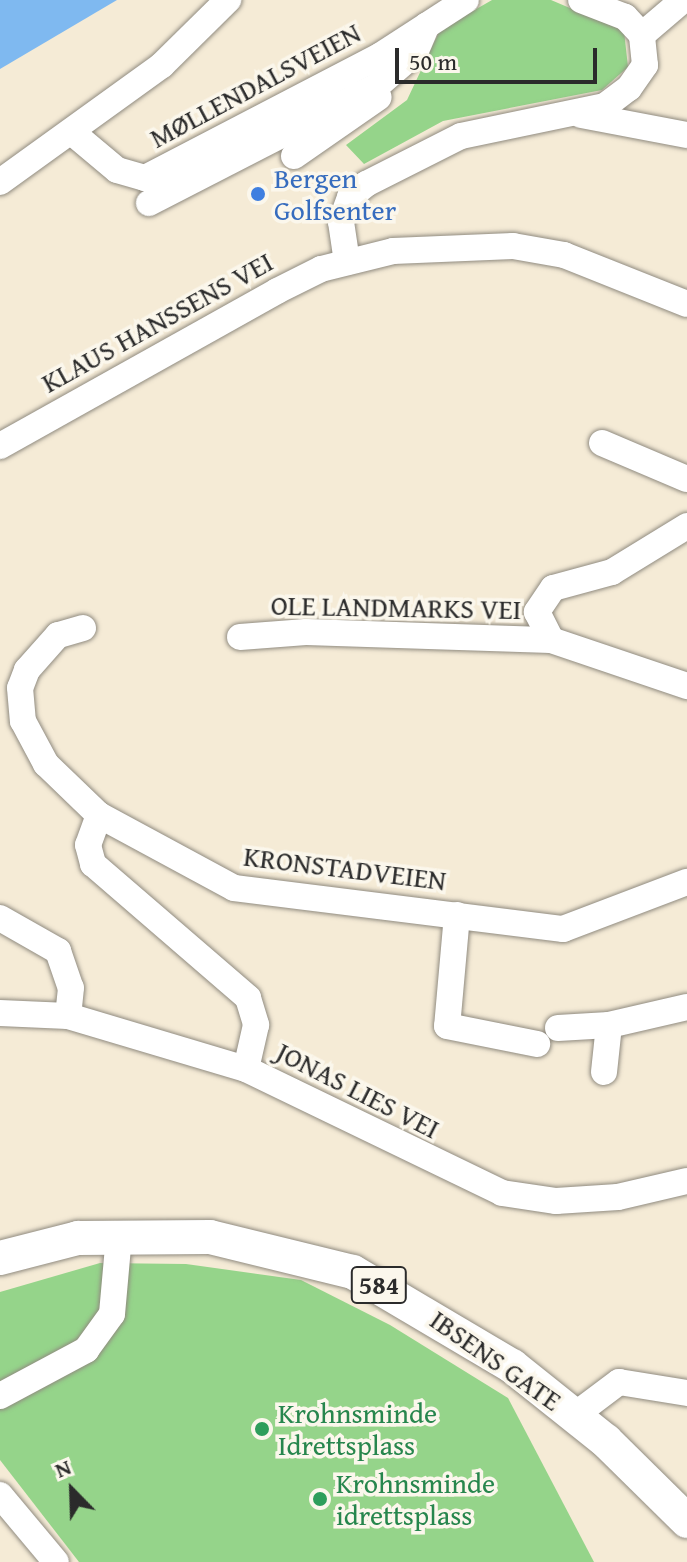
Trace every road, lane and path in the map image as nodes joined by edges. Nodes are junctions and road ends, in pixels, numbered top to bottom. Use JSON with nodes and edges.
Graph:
{"nodes":[{"id":1,"x":228,"y":0,"type":"edge"},
{"id":2,"x":466,"y":0,"type":"edge"},
{"id":3,"x":581,"y":0,"type":"edge"},
{"id":4,"x":683,"y":0,"type":"edge"},
{"id":5,"x":428,"y":22,"type":"junction"},
{"id":6,"x":640,"y":32,"type":"junction"},
{"id":7,"x":392,"y":73,"type":"junction"},
{"id":8,"x":571,"y":113,"type":"junction"},
{"id":9,"x":74,"y":134,"type":"junction"},
{"id":10,"x":687,"y":135,"type":"edge"},
{"id":11,"x":294,"y":156,"type":"dead end"},
{"id":12,"x":0,"y":182,"type":"edge"},
{"id":13,"x":149,"y":203,"type":"dead end"},
{"id":14,"x":347,"y":262,"type":"junction"},
{"id":15,"x":687,"y":304,"type":"edge"},
{"id":16,"x":602,"y":443,"type":"dead end"},
{"id":17,"x":0,"y":446,"type":"edge"},
{"id":18,"x":687,"y":479,"type":"edge"},
{"id":19,"x":687,"y":526,"type":"edge"},
{"id":20,"x":83,"y":628,"type":"dead end"},
{"id":21,"x":240,"y":637,"type":"dead end"},
{"id":22,"x":551,"y":640,"type":"junction"},
{"id":23,"x":687,"y":686,"type":"edge"},
{"id":24,"x":99,"y":815,"type":"junction"},
{"id":25,"x":687,"y":882,"type":"edge"},
{"id":26,"x":457,"y":915,"type":"junction"},
{"id":27,"x":0,"y":918,"type":"edge"},
{"id":28,"x":687,"y":1007,"type":"edge"},
{"id":29,"x":0,"y":1013,"type":"edge"},
{"id":30,"x":68,"y":1016,"type":"junction"},
{"id":31,"x":609,"y":1025,"type":"junction"},
{"id":32,"x":558,"y":1028,"type":"dead end"},
{"id":33,"x":537,"y":1044,"type":"dead end"},
{"id":34,"x":246,"y":1069,"type":"junction"},
{"id":35,"x":604,"y":1072,"type":"dead end"},
{"id":36,"x":687,"y":1181,"type":"edge"},
{"id":37,"x":119,"y":1235,"type":"junction"},
{"id":38,"x":0,"y":1258,"type":"edge"},
{"id":39,"x":687,"y":1393,"type":"edge"},
{"id":40,"x":0,"y":1396,"type":"edge"},
{"id":41,"x":575,"y":1415,"type":"junction"},
{"id":42,"x":0,"y":1495,"type":"edge"},
{"id":43,"x":687,"y":1521,"type":"edge"},
{"id":44,"x":56,"y":1562,"type":"edge"}],
"edges":[{"from":1,"to":9,"type":"street","name":"MØLLENDALSVEIEN"},
{"from":2,"to":5,"type":"street","name":"MØLLENDALSVEIEN"},
{"from":3,"to":6,"type":"street"},
{"from":4,"to":6,"type":"street"},
{"from":5,"to":7,"type":"street"},
{"from":5,"to":9,"type":"street","name":"MØLLENDALSVEIEN"},
{"from":6,"to":8,"type":"street"},
{"from":7,"to":11,"type":"street"},
{"from":7,"to":13,"type":"street"},
{"from":8,"to":10,"type":"street"},
{"from":8,"to":14,"type":"street"},
{"from":9,"to":12,"type":"street","name":"MØLLENDALSVEIEN"},
{"from":14,"to":15,"type":"street","name":"KLAUS HANSSENS VEI"},
{"from":14,"to":17,"type":"street","name":"KLAUS HANSSENS VEI"},
{"from":16,"to":18,"type":"street"},
{"from":19,"to":22,"type":"street","name":"OLE LANDMARKS VEI"},
{"from":20,"to":24,"type":"street","name":"KRONSTADVEIEN"},
{"from":21,"to":22,"type":"street","name":"OLE LANDMARKS VEI"},
{"from":22,"to":23,"type":"street","name":"OLE LANDMARKS VEI"},
{"from":24,"to":26,"type":"street","name":"KRONSTADVEIEN"},
{"from":24,"to":34,"type":"street"},
{"from":25,"to":26,"type":"street","name":"KRONSTADVEIEN"},
{"from":26,"to":33,"type":"street","name":"KRONSTADVEIEN"},
{"from":27,"to":30,"type":"street"},
{"from":28,"to":31,"type":"street"},
{"from":29,"to":30,"type":"street","name":"JONAS LIES VEI"},
{"from":30,"to":34,"type":"street","name":"JONAS LIES VEI"},
{"from":31,"to":32,"type":"street"},
{"from":31,"to":35,"type":"street"},
{"from":34,"to":36,"type":"street","name":"JONAS LIES VEI"},
{"from":37,"to":38,"type":"main road","name":"IBSENS GATE","number":"584"},
{"from":37,"to":40,"type":"street"},
{"from":37,"to":41,"type":"main road","name":"IBSENS GATE","number":"584"},
{"from":39,"to":41,"type":"street","name":"IBSENS GATE"},
{"from":41,"to":43,"type":"main road","name":"IBSENS GATE","number":"584"},
{"from":42,"to":44,"type":"street"}]}
